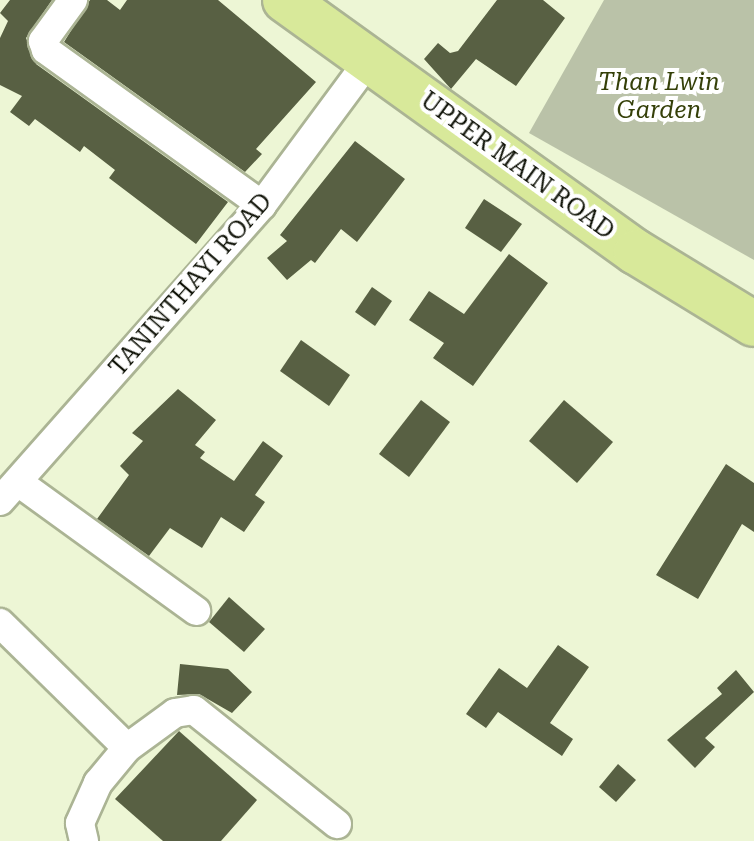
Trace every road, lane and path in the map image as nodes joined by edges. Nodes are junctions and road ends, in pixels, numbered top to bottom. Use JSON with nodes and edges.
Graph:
{"nodes":[{"id":1,"x":73,"y":0,"type":"edge"},
{"id":2,"x":285,"y":0,"type":"edge"},
{"id":3,"x":370,"y":59,"type":"junction"},
{"id":4,"x":262,"y":205,"type":"junction"},
{"id":5,"x":754,"y":324,"type":"edge"},
{"id":6,"x":9,"y":491,"type":"edge"},
{"id":7,"x":196,"y":611,"type":"dead end"},
{"id":8,"x":0,"y":623,"type":"edge"},
{"id":9,"x":127,"y":748,"type":"junction"},
{"id":10,"x":337,"y":824,"type":"dead end"},
{"id":11,"x":84,"y":841,"type":"edge"}],
"edges":[{"from":1,"to":4,"type":"street"},
{"from":2,"to":3,"type":"main road","name":"UPPER MAIN ROAD"},
{"from":3,"to":4,"type":"street","name":"TANINTHAYI ROAD"},
{"from":3,"to":5,"type":"main road","name":"UPPER MAIN ROAD"},
{"from":4,"to":6,"type":"street","name":"TANINTHAYI ROAD"},
{"from":6,"to":7,"type":"street"},
{"from":8,"to":9,"type":"street"},
{"from":9,"to":10,"type":"street"},
{"from":9,"to":11,"type":"street"}]}
